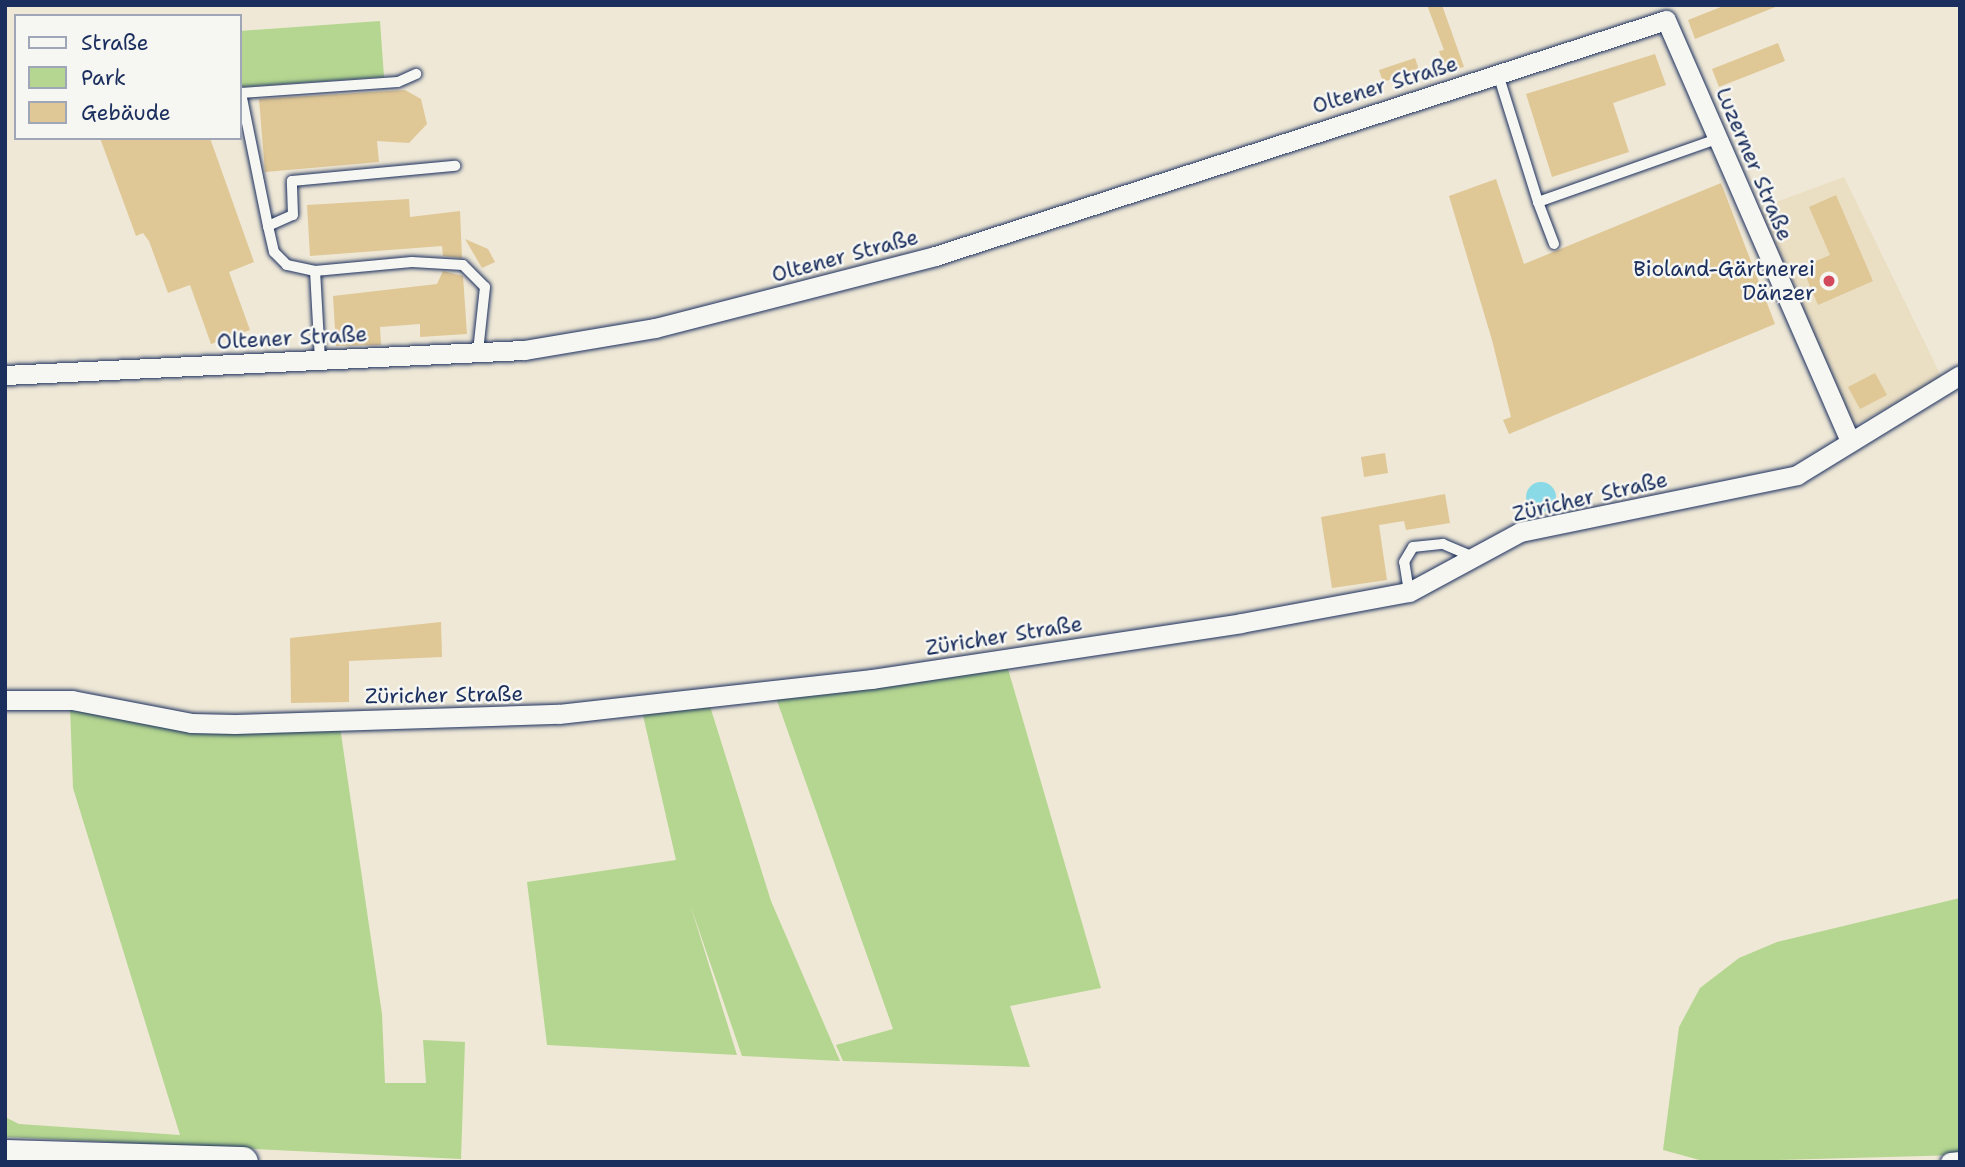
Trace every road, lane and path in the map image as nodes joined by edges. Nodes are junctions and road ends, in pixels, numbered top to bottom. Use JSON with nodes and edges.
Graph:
{"nodes":[{"id":1,"x":1666,"y":20,"type":"joint"},
{"id":2,"x":416,"y":74,"type":"dead end"},
{"id":3,"x":1498,"y":74,"type":"junction"},
{"id":4,"x":242,"y":93,"type":"edge"},
{"id":5,"x":242,"y":98,"type":"edge"},
{"id":6,"x":1721,"y":138,"type":"junction"},
{"id":7,"x":456,"y":166,"type":"dead end"},
{"id":8,"x":1538,"y":202,"type":"junction"},
{"id":9,"x":268,"y":226,"type":"junction"},
{"id":10,"x":1554,"y":244,"type":"dead end"},
{"id":11,"x":315,"y":271,"type":"junction"},
{"id":12,"x":478,"y":351,"type":"junction"},
{"id":13,"x":320,"y":359,"type":"junction"},
{"id":14,"x":1960,"y":375,"type":"edge"},
{"id":15,"x":5,"y":376,"type":"edge"},
{"id":16,"x":1850,"y":441,"type":"junction"},
{"id":17,"x":1474,"y":558,"type":"junction"},
{"id":18,"x":1409,"y":592,"type":"junction"},
{"id":19,"x":5,"y":700,"type":"edge"},
{"id":20,"x":5,"y":1155,"type":"edge"},
{"id":21,"x":1960,"y":1161,"type":"edge"},
{"id":22,"x":243,"y":1162,"type":"edge"},
{"id":23,"x":1950,"y":1162,"type":"edge"}],
"edges":[{"from":1,"to":3,"type":"street","name":"Oltener Straße"},
{"from":1,"to":6,"type":"street","name":"Luzerner Straße"},
{"from":2,"to":4,"type":"lane"},
{"from":3,"to":8,"type":"lane"},
{"from":3,"to":12,"type":"street","name":"Oltener Straße"},
{"from":5,"to":9,"type":"lane"},
{"from":6,"to":8,"type":"lane"},
{"from":6,"to":16,"type":"street","name":"Luzerner Straße"},
{"from":7,"to":9,"type":"lane"},
{"from":8,"to":10,"type":"lane"},
{"from":9,"to":11,"type":"lane"},
{"from":11,"to":12,"type":"lane"},
{"from":11,"to":13,"type":"lane"},
{"from":12,"to":13,"type":"street","name":"Oltener Straße"},
{"from":13,"to":15,"type":"street","name":"Oltener Straße"},
{"from":14,"to":16,"type":"street","name":"Züricher Straße"},
{"from":16,"to":17,"type":"street","name":"Züricher Straße"},
{"from":17,"to":18,"type":"street","name":"Züricher Straße"},
{"from":17,"to":18,"type":"lane"},
{"from":18,"to":19,"type":"street","name":"Züricher Straße"},
{"from":20,"to":22,"type":"main road"},
{"from":21,"to":23,"type":"street"}]}
